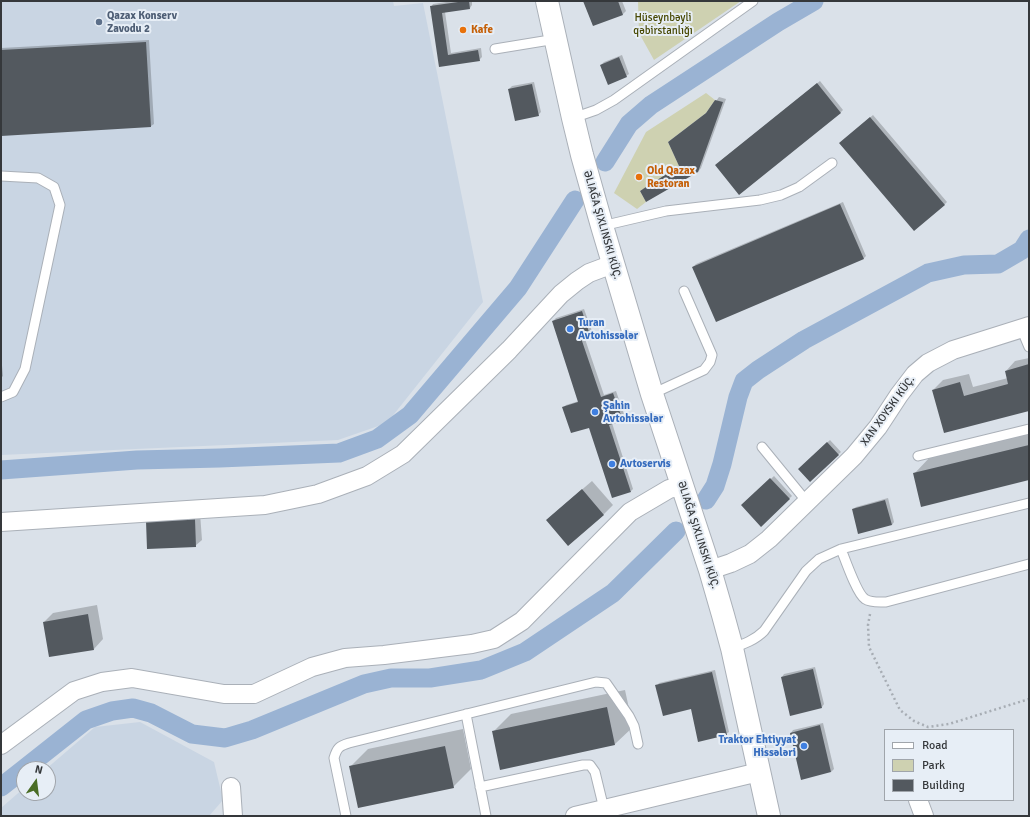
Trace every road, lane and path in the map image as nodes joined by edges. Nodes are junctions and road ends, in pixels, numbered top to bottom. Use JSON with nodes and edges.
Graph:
{"nodes":[{"id":1,"x":547,"y":1,"type":"edge"},
{"id":2,"x":753,"y":1,"type":"edge"},
{"id":3,"x":556,"y":39,"type":"junction"},
{"id":4,"x":496,"y":49,"type":"dead end"},
{"id":5,"x":573,"y":118,"type":"junction"},
{"id":6,"x":832,"y":163,"type":"dead end"},
{"id":7,"x":1,"y":176,"type":"edge"},
{"id":8,"x":602,"y":226,"type":"junction"},
{"id":9,"x":613,"y":264,"type":"junction"},
{"id":10,"x":684,"y":292,"type":"dead end"},
{"id":11,"x":1025,"y":327,"type":"edge"},
{"id":12,"x":1029,"y":347,"type":"edge"},
{"id":13,"x":652,"y":394,"type":"junction"},
{"id":14,"x":1,"y":397,"type":"edge"},
{"id":15,"x":1029,"y":429,"type":"edge"},
{"id":16,"x":762,"y":447,"type":"dead end"},
{"id":17,"x":918,"y":456,"type":"dead end"},
{"id":18,"x":682,"y":486,"type":"junction"},
{"id":19,"x":807,"y":502,"type":"junction"},
{"id":20,"x":1029,"y":503,"type":"edge"},
{"id":21,"x":1,"y":522,"type":"edge"},
{"id":22,"x":840,"y":549,"type":"junction"},
{"id":23,"x":1029,"y":564,"type":"edge"},
{"id":24,"x":710,"y":570,"type":"junction"},
{"id":25,"x":872,"y":602,"type":"junction"},
{"id":26,"x":732,"y":648,"type":"junction"},
{"id":27,"x":1029,"y":699,"type":"edge"},
{"id":28,"x":466,"y":714,"type":"junction"},
{"id":29,"x":638,"y":744,"type":"dead end"},
{"id":30,"x":1,"y":745,"type":"edge"},
{"id":31,"x":759,"y":772,"type":"junction"},
{"id":32,"x":231,"y":787,"type":"dead end"},
{"id":33,"x":480,"y":787,"type":"junction"},
{"id":34,"x":918,"y":801,"type":"edge"},
{"id":35,"x":604,"y":809,"type":"junction"},
{"id":36,"x":233,"y":816,"type":"edge"},
{"id":37,"x":346,"y":816,"type":"edge"},
{"id":38,"x":486,"y":816,"type":"edge"},
{"id":39,"x":575,"y":816,"type":"edge"},
{"id":40,"x":769,"y":816,"type":"edge"},
{"id":41,"x":924,"y":816,"type":"edge"}],
"edges":[{"from":1,"to":3,"type":"main road"},
{"from":2,"to":5,"type":"lane"},
{"from":3,"to":4,"type":"lane"},
{"from":3,"to":5,"type":"main road"},
{"from":5,"to":8,"type":"main road"},
{"from":6,"to":8,"type":"lane"},
{"from":7,"to":14,"type":"lane"},
{"from":8,"to":9,"type":"main road"},
{"from":9,"to":13,"type":"main road"},
{"from":9,"to":21,"type":"street"},
{"from":10,"to":13,"type":"lane"},
{"from":11,"to":12,"type":"lane"},
{"from":11,"to":19,"type":"street","name":"XAN XOYSKI KÜÇ."},
{"from":13,"to":18,"type":"main road"},
{"from":15,"to":17,"type":"lane"},
{"from":16,"to":19,"type":"lane"},
{"from":18,"to":24,"type":"main road"},
{"from":18,"to":30,"type":"street"},
{"from":19,"to":24,"type":"street","name":"XAN XOYSKI KÜÇ."},
{"from":20,"to":22,"type":"lane"},
{"from":22,"to":25,"type":"lane"},
{"from":22,"to":26,"type":"lane"},
{"from":23,"to":25,"type":"lane"},
{"from":24,"to":26,"type":"main road"},
{"from":25,"to":27,"type":"path"},
{"from":26,"to":31,"type":"main road"},
{"from":28,"to":29,"type":"lane"},
{"from":28,"to":33,"type":"lane"},
{"from":28,"to":37,"type":"lane"},
{"from":31,"to":35,"type":"street"},
{"from":31,"to":40,"type":"main road"},
{"from":32,"to":36,"type":"street"},
{"from":33,"to":35,"type":"lane"},
{"from":33,"to":38,"type":"lane"},
{"from":34,"to":41,"type":"street"},
{"from":35,"to":39,"type":"street"}]}
